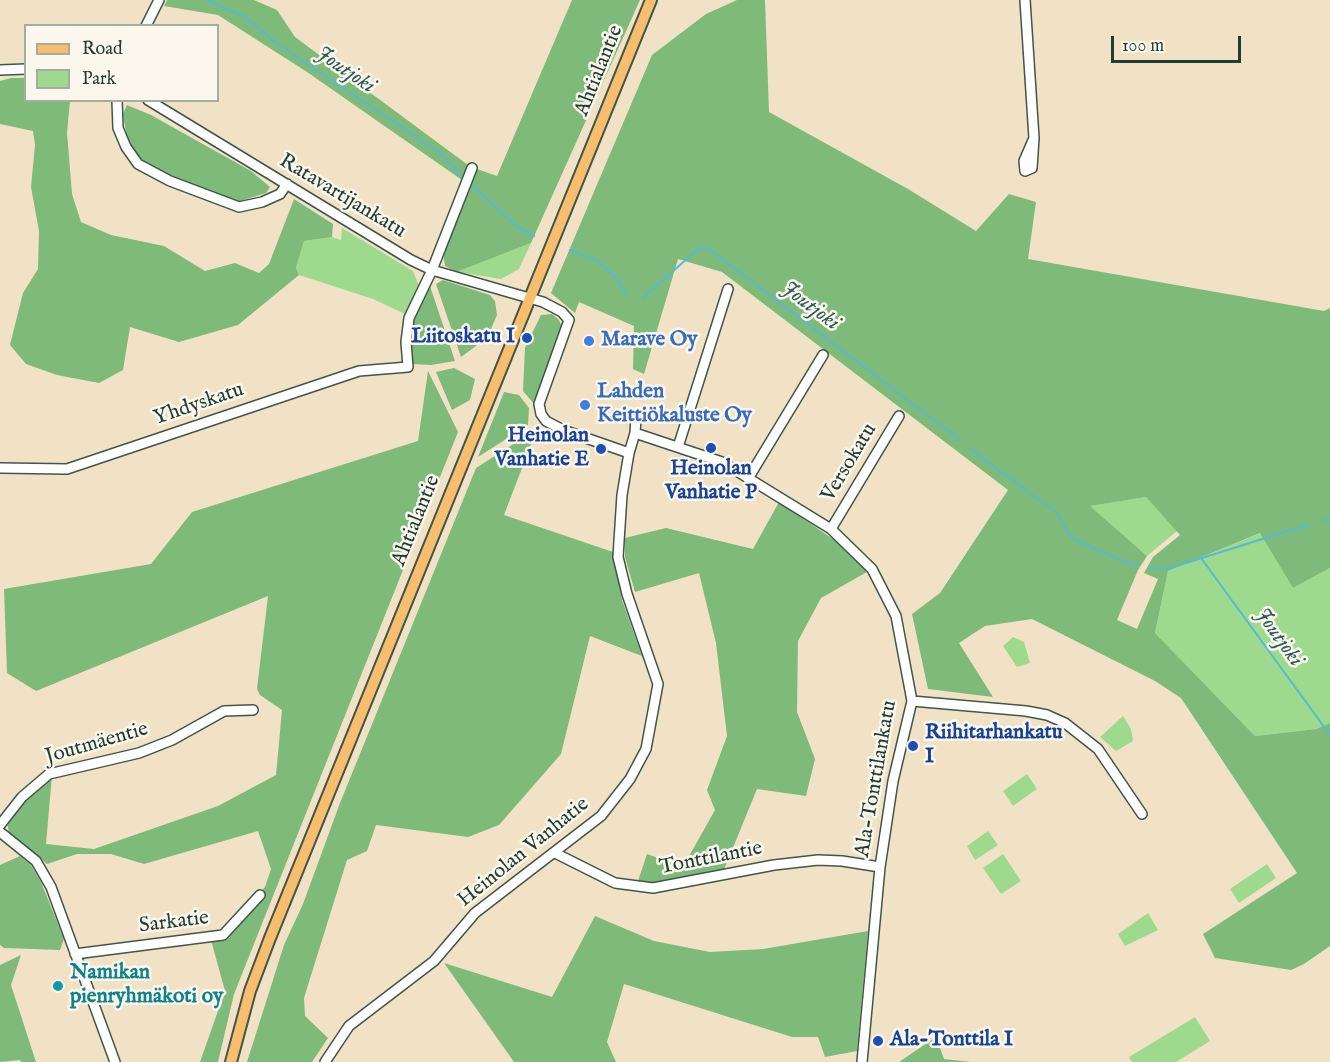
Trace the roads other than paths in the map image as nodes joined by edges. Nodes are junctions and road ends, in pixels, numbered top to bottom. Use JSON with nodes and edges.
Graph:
{"nodes":[{"id":1,"x":159,"y":0,"type":"edge"},
{"id":2,"x":651,"y":0,"type":"edge"},
{"id":3,"x":1024,"y":0,"type":"edge"},
{"id":4,"x":147,"y":24,"type":"edge"},
{"id":5,"x":24,"y":69,"type":"edge"},
{"id":6,"x":0,"y":70,"type":"edge"},
{"id":7,"x":117,"y":102,"type":"edge"},
{"id":8,"x":151,"y":102,"type":"edge"},
{"id":9,"x":1034,"y":138,"type":"dead end"},
{"id":10,"x":472,"y":168,"type":"dead end"},
{"id":11,"x":287,"y":184,"type":"junction"},
{"id":12,"x":432,"y":270,"type":"junction"},
{"id":13,"x":728,"y":289,"type":"dead end"},
{"id":14,"x":528,"y":298,"type":"junction"},
{"id":15,"x":823,"y":355,"type":"dead end"},
{"id":16,"x":899,"y":416,"type":"dead end"},
{"id":17,"x":636,"y":418,"type":"dead end"},
{"id":18,"x":635,"y":434,"type":"junction"},
{"id":19,"x":678,"y":447,"type":"junction"},
{"id":20,"x":629,"y":453,"type":"junction"},
{"id":21,"x":0,"y":468,"type":"edge"},
{"id":22,"x":749,"y":477,"type":"junction"},
{"id":23,"x":831,"y":529,"type":"junction"},
{"id":24,"x":912,"y":701,"type":"junction"},
{"id":25,"x":253,"y":710,"type":"dead end"},
{"id":26,"x":1142,"y":814,"type":"dead end"},
{"id":27,"x":0,"y":825,"type":"edge"},
{"id":28,"x":0,"y":832,"type":"edge"},
{"id":29,"x":555,"y":853,"type":"junction"},
{"id":30,"x":880,"y":867,"type":"junction"},
{"id":31,"x":260,"y":894,"type":"dead end"},
{"id":32,"x":75,"y":954,"type":"junction"},
{"id":33,"x":115,"y":1062,"type":"edge"},
{"id":34,"x":231,"y":1062,"type":"edge"},
{"id":35,"x":325,"y":1062,"type":"edge"},
{"id":36,"x":862,"y":1062,"type":"edge"}],
"edges":[{"from":1,"to":4,"type":"street"},
{"from":2,"to":14,"type":"main road","name":"Ahtialantie"},
{"from":3,"to":9,"type":"street"},
{"from":5,"to":6,"type":"street"},
{"from":7,"to":11,"type":"street"},
{"from":8,"to":11,"type":"street","name":"Ratavartijankatu"},
{"from":10,"to":12,"type":"street"},
{"from":11,"to":12,"type":"street","name":"Ratavartijankatu"},
{"from":12,"to":14,"type":"street","name":"Ratavartijankatu"},
{"from":12,"to":21,"type":"street","name":"Yhdyskatu"},
{"from":13,"to":19,"type":"street"},
{"from":14,"to":20,"type":"street","name":"Ratavartijankatu"},
{"from":14,"to":34,"type":"main road","name":"Ahtialantie"},
{"from":15,"to":22,"type":"street"},
{"from":16,"to":23,"type":"street","name":"Versokatu"},
{"from":17,"to":18,"type":"street","name":"Heinolan Vanhatie"},
{"from":18,"to":19,"type":"street","name":"Ala-Tonttilankatu"},
{"from":18,"to":20,"type":"street","name":"Heinolan Vanhatie"},
{"from":19,"to":22,"type":"street","name":"Ala-Tonttilankatu"},
{"from":20,"to":29,"type":"street","name":"Heinolan Vanhatie"},
{"from":22,"to":23,"type":"street","name":"Ala-Tonttilankatu"},
{"from":23,"to":24,"type":"street","name":"Ala-Tonttilankatu"},
{"from":24,"to":26,"type":"street"},
{"from":24,"to":30,"type":"street","name":"Ala-Tonttilankatu"},
{"from":25,"to":27,"type":"street","name":"Joutmäentie"},
{"from":28,"to":32,"type":"street"},
{"from":29,"to":30,"type":"street","name":"Tonttilantie"},
{"from":29,"to":35,"type":"street","name":"Heinolan Vanhatie"},
{"from":30,"to":36,"type":"street","name":"Ala-Tonttilankatu"},
{"from":31,"to":32,"type":"street","name":"Sarkatie"},
{"from":32,"to":33,"type":"street"}]}
